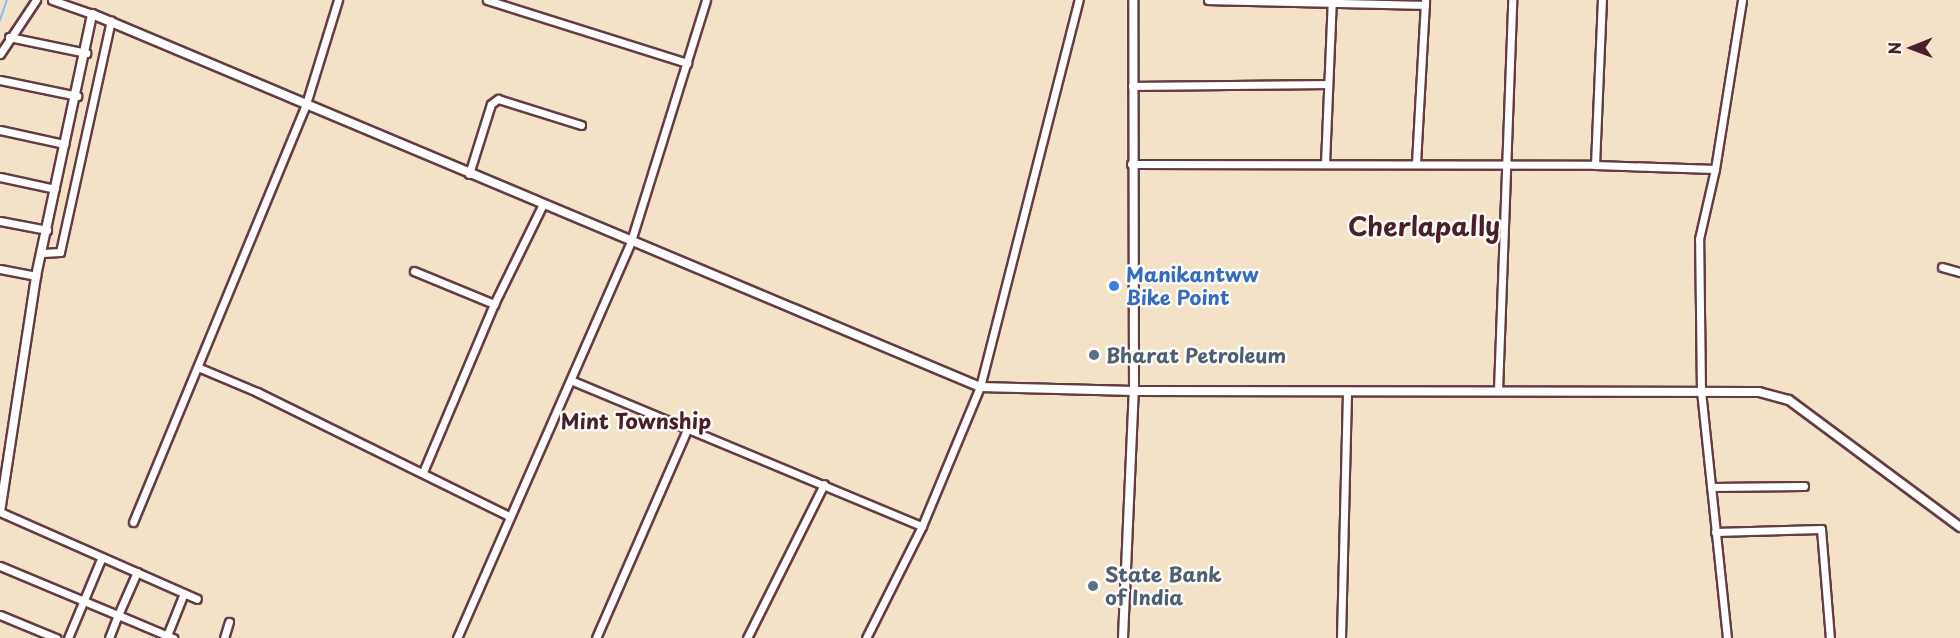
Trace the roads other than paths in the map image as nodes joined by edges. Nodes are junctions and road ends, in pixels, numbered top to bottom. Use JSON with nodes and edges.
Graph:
{"nodes":[{"id":1,"x":36,"y":0,"type":"edge"},
{"id":2,"x":52,"y":0,"type":"edge"},
{"id":3,"x":338,"y":0,"type":"edge"},
{"id":4,"x":487,"y":0,"type":"edge"},
{"id":5,"x":706,"y":0,"type":"edge"},
{"id":6,"x":1078,"y":0,"type":"edge"},
{"id":7,"x":1133,"y":0,"type":"edge"},
{"id":8,"x":1208,"y":0,"type":"edge"},
{"id":9,"x":1235,"y":0,"type":"edge"},
{"id":10,"x":1512,"y":0,"type":"edge"},
{"id":11,"x":1602,"y":0,"type":"edge"},
{"id":12,"x":1742,"y":0,"type":"edge"},
{"id":13,"x":1332,"y":1,"type":"edge"},
{"id":14,"x":1425,"y":2,"type":"edge"},
{"id":15,"x":92,"y":14,"type":"junction"},
{"id":16,"x":111,"y":21,"type":"junction"},
{"id":17,"x":9,"y":38,"type":"junction"},
{"id":18,"x":86,"y":53,"type":"junction"},
{"id":19,"x":0,"y":54,"type":"edge"},
{"id":20,"x":687,"y":63,"type":"junction"},
{"id":21,"x":0,"y":80,"type":"edge"},
{"id":22,"x":1328,"y":84,"type":"junction"},
{"id":23,"x":1132,"y":86,"type":"junction"},
{"id":24,"x":77,"y":97,"type":"junction"},
{"id":25,"x":306,"y":105,"type":"junction"},
{"id":26,"x":581,"y":125,"type":"dead end"},
{"id":27,"x":0,"y":130,"type":"edge"},
{"id":28,"x":64,"y":144,"type":"junction"},
{"id":29,"x":1131,"y":164,"type":"junction"},
{"id":30,"x":1325,"y":164,"type":"junction"},
{"id":31,"x":1416,"y":164,"type":"junction"},
{"id":32,"x":1506,"y":164,"type":"junction"},
{"id":33,"x":1595,"y":165,"type":"junction"},
{"id":34,"x":1715,"y":169,"type":"junction"},
{"id":35,"x":469,"y":174,"type":"junction"},
{"id":36,"x":0,"y":177,"type":"edge"},
{"id":37,"x":55,"y":189,"type":"junction"},
{"id":38,"x":542,"y":206,"type":"junction"},
{"id":39,"x":0,"y":221,"type":"edge"},
{"id":40,"x":47,"y":230,"type":"junction"},
{"id":41,"x":631,"y":241,"type":"junction"},
{"id":42,"x":43,"y":254,"type":"junction"},
{"id":43,"x":1942,"y":267,"type":"dead end"},
{"id":44,"x":0,"y":269,"type":"edge"},
{"id":45,"x":414,"y":271,"type":"dead end"},
{"id":46,"x":1960,"y":272,"type":"edge"},
{"id":47,"x":36,"y":276,"type":"junction"},
{"id":48,"x":494,"y":304,"type":"junction"},
{"id":49,"x":200,"y":368,"type":"junction"},
{"id":50,"x":573,"y":381,"type":"junction"},
{"id":51,"x":980,"y":387,"type":"junction"},
{"id":52,"x":1498,"y":390,"type":"junction"},
{"id":53,"x":1134,"y":391,"type":"junction"},
{"id":54,"x":1347,"y":391,"type":"junction"},
{"id":55,"x":1701,"y":392,"type":"junction"},
{"id":56,"x":688,"y":427,"type":"junction"},
{"id":57,"x":423,"y":472,"type":"junction"},
{"id":58,"x":824,"y":484,"type":"junction"},
{"id":59,"x":1804,"y":486,"type":"dead end"},
{"id":60,"x":1711,"y":487,"type":"junction"},
{"id":61,"x":0,"y":512,"type":"edge"},
{"id":62,"x":509,"y":516,"type":"junction"},
{"id":63,"x":133,"y":522,"type":"dead end"},
{"id":64,"x":922,"y":526,"type":"junction"},
{"id":65,"x":1960,"y":527,"type":"edge"},
{"id":66,"x":1715,"y":532,"type":"junction"},
{"id":67,"x":101,"y":559,"type":"junction"},
{"id":68,"x":0,"y":566,"type":"edge"},
{"id":69,"x":137,"y":572,"type":"junction"},
{"id":70,"x":184,"y":593,"type":"junction"},
{"id":71,"x":197,"y":599,"type":"dead end"},
{"id":72,"x":85,"y":601,"type":"junction"},
{"id":73,"x":0,"y":615,"type":"edge"},
{"id":74,"x":118,"y":615,"type":"junction"},
{"id":75,"x":229,"y":622,"type":"dead end"},
{"id":76,"x":168,"y":637,"type":"edge"},
{"id":77,"x":56,"y":638,"type":"edge"},
{"id":78,"x":68,"y":638,"type":"edge"},
{"id":79,"x":109,"y":638,"type":"edge"},
{"id":80,"x":224,"y":638,"type":"edge"},
{"id":81,"x":457,"y":638,"type":"edge"},
{"id":82,"x":596,"y":638,"type":"edge"},
{"id":83,"x":747,"y":638,"type":"edge"},
{"id":84,"x":866,"y":638,"type":"edge"},
{"id":85,"x":1123,"y":638,"type":"edge"},
{"id":86,"x":1341,"y":638,"type":"edge"},
{"id":87,"x":1727,"y":638,"type":"edge"},
{"id":88,"x":1830,"y":638,"type":"edge"}],
"edges":[{"from":1,"to":17,"type":"street"},
{"from":2,"to":15,"type":"street"},
{"from":3,"to":25,"type":"street"},
{"from":4,"to":20,"type":"street"},
{"from":5,"to":20,"type":"street"},
{"from":6,"to":51,"type":"street"},
{"from":7,"to":23,"type":"street"},
{"from":8,"to":9,"type":"street"},
{"from":9,"to":13,"type":"street"},
{"from":10,"to":32,"type":"street"},
{"from":11,"to":33,"type":"street"},
{"from":12,"to":34,"type":"street"},
{"from":13,"to":14,"type":"street"},
{"from":13,"to":22,"type":"street"},
{"from":14,"to":31,"type":"street"},
{"from":15,"to":16,"type":"street"},
{"from":15,"to":18,"type":"street"},
{"from":16,"to":25,"type":"street"},
{"from":16,"to":42,"type":"street"},
{"from":17,"to":18,"type":"street"},
{"from":17,"to":19,"type":"street"},
{"from":18,"to":24,"type":"street"},
{"from":20,"to":41,"type":"street"},
{"from":21,"to":24,"type":"street"},
{"from":22,"to":23,"type":"street"},
{"from":22,"to":30,"type":"street"},
{"from":23,"to":29,"type":"street"},
{"from":24,"to":28,"type":"street"},
{"from":25,"to":35,"type":"street"},
{"from":25,"to":49,"type":"street"},
{"from":26,"to":35,"type":"street"},
{"from":27,"to":28,"type":"street"},
{"from":28,"to":37,"type":"street"},
{"from":29,"to":30,"type":"street"},
{"from":29,"to":53,"type":"street"},
{"from":30,"to":31,"type":"street"},
{"from":31,"to":32,"type":"street"},
{"from":32,"to":33,"type":"street"},
{"from":32,"to":52,"type":"street"},
{"from":33,"to":34,"type":"street"},
{"from":34,"to":55,"type":"street"},
{"from":35,"to":38,"type":"street"},
{"from":36,"to":37,"type":"street"},
{"from":37,"to":40,"type":"street"},
{"from":38,"to":41,"type":"street"},
{"from":38,"to":48,"type":"street"},
{"from":39,"to":40,"type":"street"},
{"from":40,"to":42,"type":"street"},
{"from":41,"to":50,"type":"street"},
{"from":41,"to":51,"type":"street"},
{"from":42,"to":47,"type":"street"},
{"from":43,"to":46,"type":"street"},
{"from":44,"to":47,"type":"street"},
{"from":45,"to":48,"type":"street"},
{"from":47,"to":61,"type":"street"},
{"from":48,"to":57,"type":"street"},
{"from":49,"to":57,"type":"street"},
{"from":49,"to":63,"type":"street"},
{"from":50,"to":56,"type":"street"},
{"from":50,"to":62,"type":"street"},
{"from":51,"to":53,"type":"street"},
{"from":51,"to":64,"type":"street"},
{"from":52,"to":54,"type":"street"},
{"from":52,"to":55,"type":"street"},
{"from":53,"to":54,"type":"street"},
{"from":53,"to":85,"type":"street"},
{"from":54,"to":86,"type":"street"},
{"from":55,"to":60,"type":"street"},
{"from":55,"to":65,"type":"street"},
{"from":56,"to":58,"type":"street"},
{"from":56,"to":82,"type":"street"},
{"from":57,"to":62,"type":"street"},
{"from":58,"to":64,"type":"street"},
{"from":58,"to":83,"type":"street"},
{"from":59,"to":60,"type":"street"},
{"from":60,"to":66,"type":"street"},
{"from":61,"to":67,"type":"street"},
{"from":62,"to":81,"type":"street"},
{"from":64,"to":84,"type":"street"},
{"from":66,"to":87,"type":"street"},
{"from":66,"to":88,"type":"street"},
{"from":67,"to":69,"type":"street"},
{"from":67,"to":72,"type":"street"},
{"from":68,"to":72,"type":"street"},
{"from":69,"to":70,"type":"street"},
{"from":69,"to":74,"type":"street"},
{"from":70,"to":71,"type":"street"},
{"from":70,"to":76,"type":"street"},
{"from":72,"to":74,"type":"street"},
{"from":72,"to":78,"type":"street"},
{"from":73,"to":77,"type":"street"},
{"from":74,"to":76,"type":"street"},
{"from":74,"to":79,"type":"street"},
{"from":75,"to":80,"type":"street"}]}
